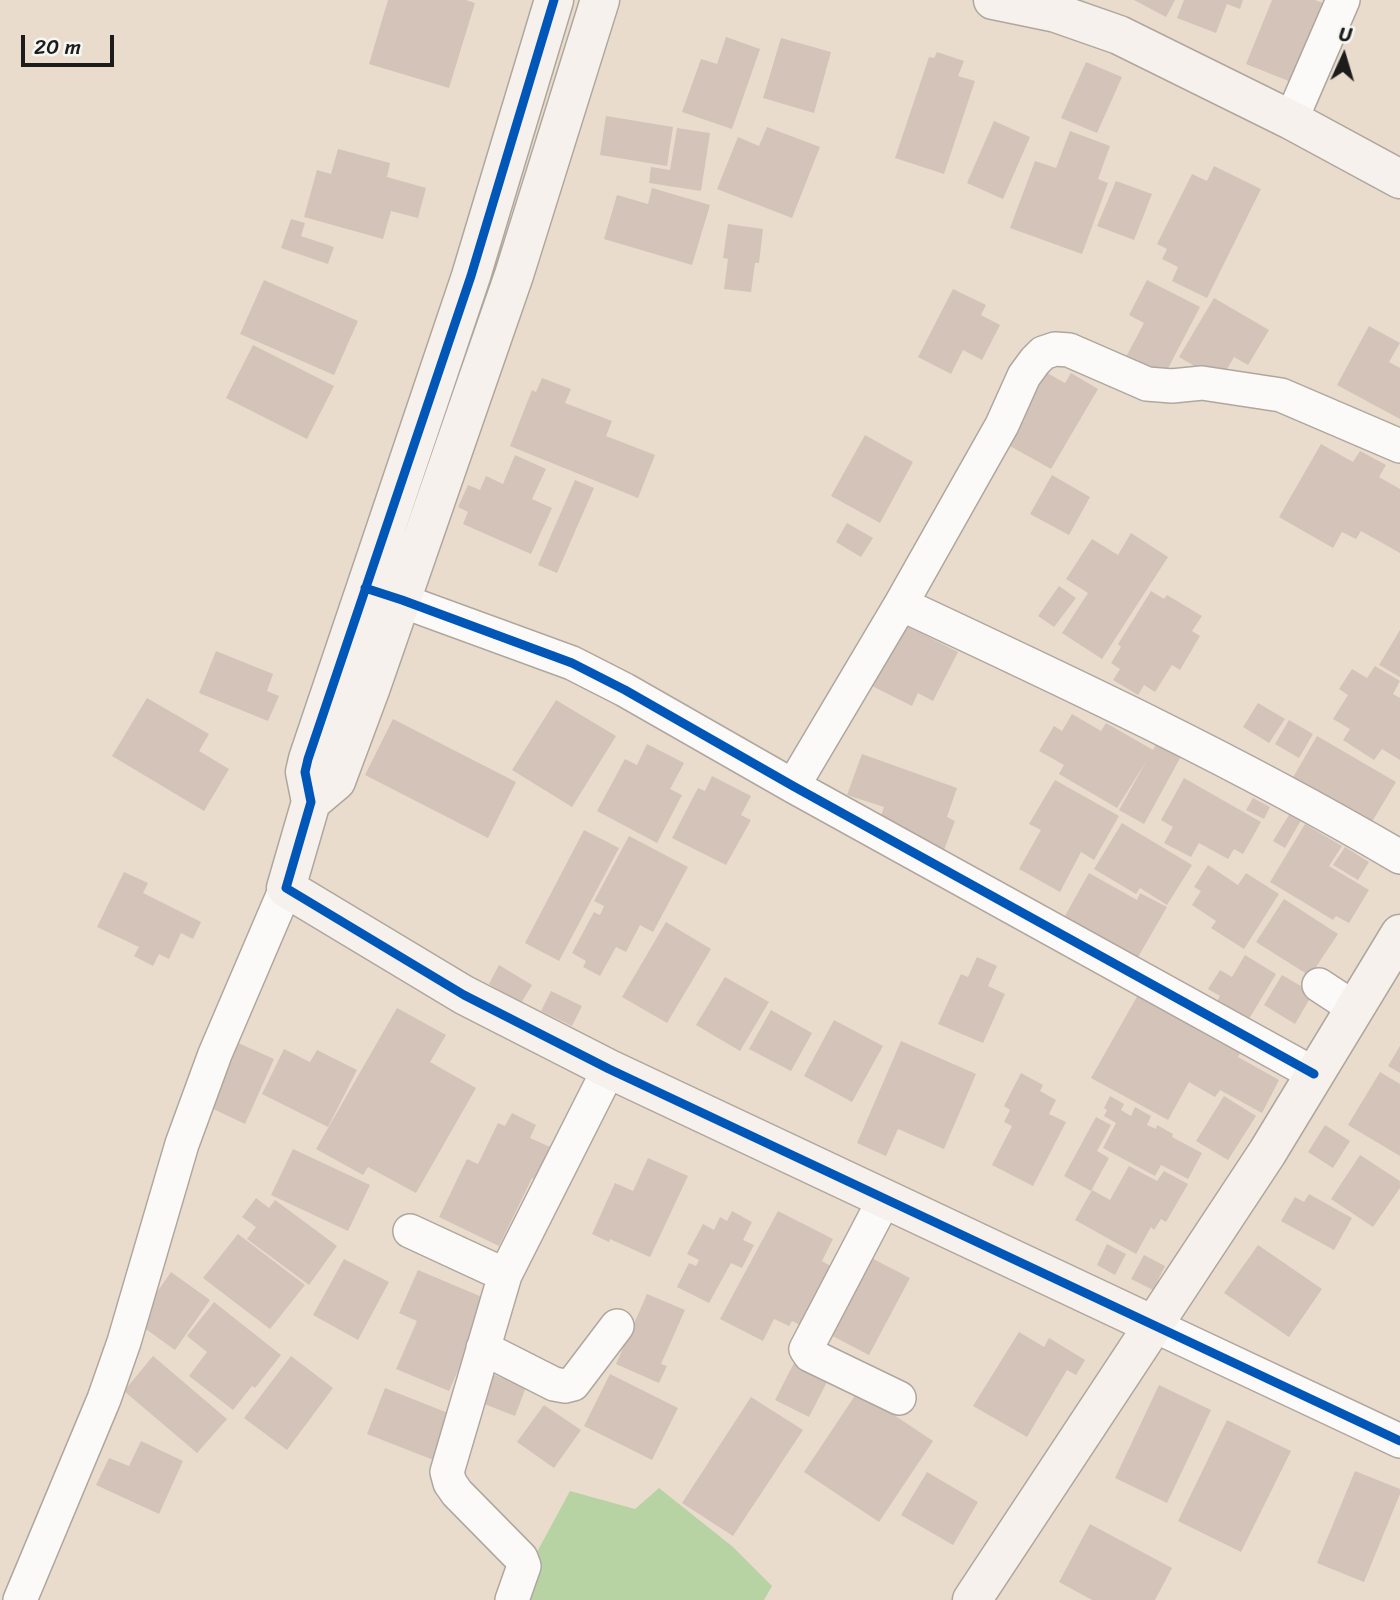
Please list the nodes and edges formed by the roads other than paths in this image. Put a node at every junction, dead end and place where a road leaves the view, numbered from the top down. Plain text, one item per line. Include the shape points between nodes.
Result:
1 (554, 0) edge
2 (600, 0) edge
3 (993, 0) edge
4 (1343, 0) edge
5 (1291, 120) junction
6 (1400, 179) edge
7 (1400, 446) edge
8 (365, 588) junction
9 (402, 600) junction
10 (901, 604) junction
11 (793, 786) junction
12 (311, 802) junction
13 (1400, 857) edge
14 (286, 888) junction
15 (1400, 933) edge
16 (1319, 985) dead end
17 (1354, 1008) junction
18 (609, 1069) junction
19 (1314, 1074) junction
20 (885, 1198) junction
21 (410, 1231) dead end
22 (505, 1275) junction
23 (1153, 1325) junction
24 (617, 1326) dead end
25 (483, 1348) junction
26 (899, 1398) dead end
27 (1400, 1441) edge
28 (20, 1600) edge
29 (512, 1600) edge
30 (972, 1600) edge

1 - 8 street via 471,276
2 - 9 street via 514,275
3 - 5 street via 1056,13 1119,35
4 - 5 street
5 - 6 street
7 - 10 street via 1281,395 1202,383 1147,384 1069,350 1055,349 1043,353 1024,376 1002,425
8 - 9 street
8 - 12 street via 308,759 305,772
9 - 11 street via 572,663
9 - 12 street via 336,781
10 - 11 street
10 - 13 street via 1148,721 1312,805
11 - 19 street
12 - 14 street
14 - 18 street via 464,995
14 - 28 street via 215,1054 104,1399
15 - 17 street
16 - 17 street
17 - 19 street
18 - 20 street
18 - 22 street
19 - 23 street
20 - 23 street
20 - 26 street via 806,1349
21 - 22 street
22 - 25 street
23 - 27 street
23 - 30 street
24 - 25 street via 573,1384 565,1386
25 - 29 street via 447,1472 457,1493 521,1558 524,1566

